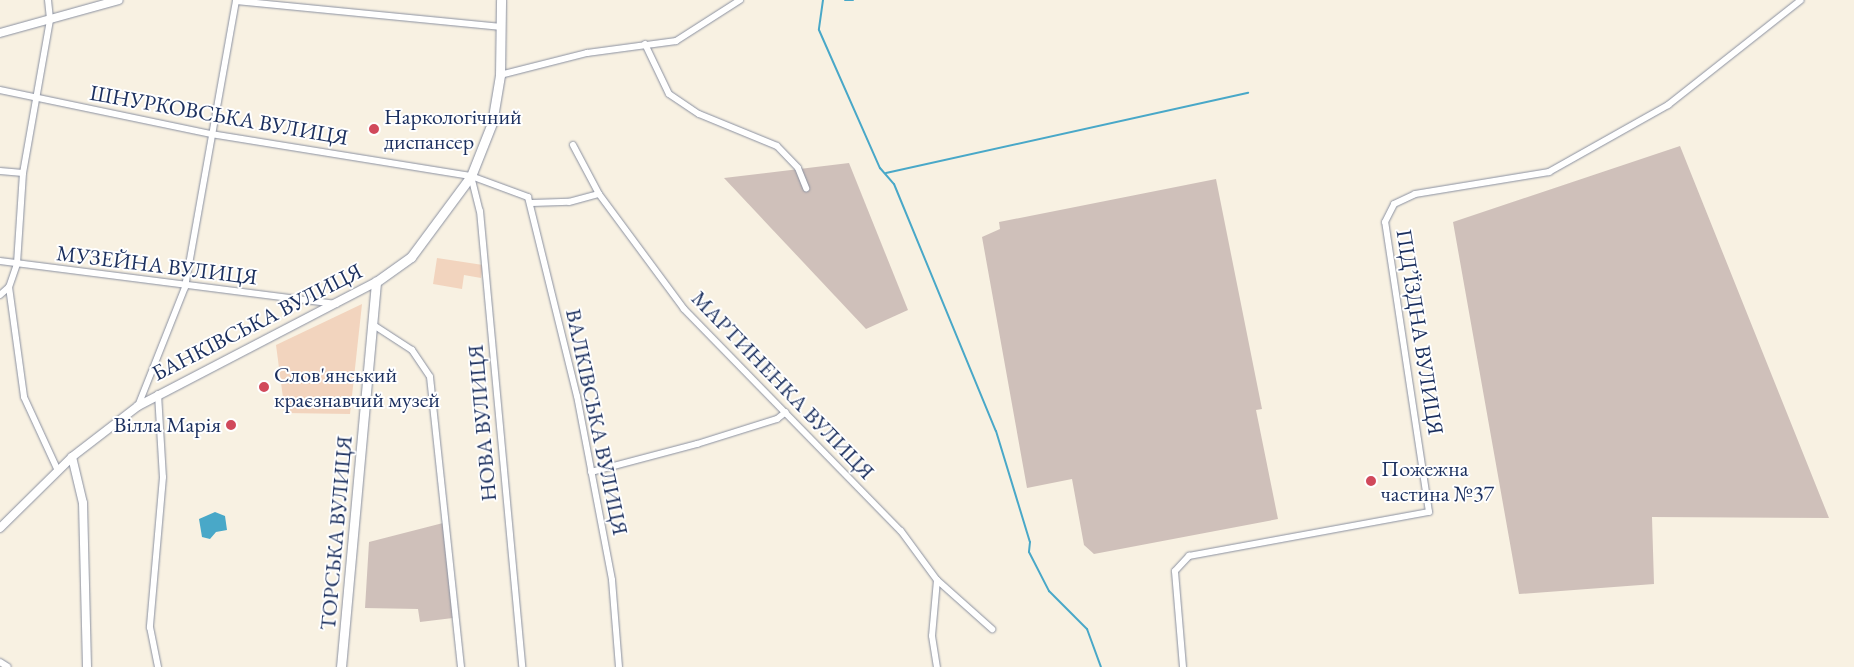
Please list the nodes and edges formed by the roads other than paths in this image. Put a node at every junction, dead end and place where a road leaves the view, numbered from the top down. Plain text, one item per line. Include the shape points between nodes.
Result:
1 (48, 0) edge
2 (119, 0) edge
3 (236, 0) edge
4 (500, 0) edge
5 (740, 0) edge
6 (1802, 0) edge
7 (50, 20) junction
8 (502, 26) junction
9 (0, 33) edge
10 (645, 44) junction
11 (500, 75) junction
12 (0, 90) edge
13 (37, 98) junction
14 (211, 134) junction
15 (572, 145) dead end
16 (0, 171) edge
17 (23, 173) junction
18 (471, 176) junction
19 (806, 188) dead end
20 (599, 194) junction
21 (532, 203) junction
22 (0, 260) edge
23 (17, 264) junction
24 (376, 282) junction
25 (9, 287) junction
26 (185, 287) junction
27 (0, 295) edge
28 (340, 304) junction
29 (375, 326) junction
30 (158, 394) junction
31 (138, 406) junction
32 (786, 412) junction
33 (72, 457) junction
34 (58, 471) junction
35 (591, 472) junction
36 (0, 528) edge
37 (937, 580) junction
38 (992, 629) dead end
39 (0, 662) edge
40 (339, 666) edge
41 (8, 667) edge
42 (87, 667) edge
43 (158, 667) edge
44 (462, 667) edge
45 (522, 667) edge
46 (619, 667) edge
47 (937, 667) edge
48 (1183, 667) edge

1 - 7 street
2 - 7 street
3 - 8 street
3 - 14 street
4 - 8 main road, БАНКІВСЬКА ВУЛИЦЯ
5 - 10 street via 676,41
6 - 48 street, ПІД’ЇЗДНА ВУЛИЦЯ via 1668,105 1549,172 1415,194 1394,204 1385,222 1430,512 1188,556 1175,571
7 - 9 street
7 - 13 street
8 - 11 main road, БАНКІВСЬКА ВУЛИЦЯ
10 - 11 street via 568,56
10 - 19 street via 669,94 699,114 777,146 798,168
11 - 18 main road, БАНКІВСЬКА ВУЛИЦЯ via 492,123
12 - 13 street, ШНУРКОВСЬКА ВУЛИЦЯ
13 - 14 street, ШНУРКОВСЬКА ВУЛИЦЯ
13 - 17 street
14 - 18 street, ШНУРКОВСЬКА ВУЛИЦЯ
14 - 26 street
15 - 20 street, МАРТИНЕНКА ВУЛИЦЯ
16 - 17 street
17 - 23 street
18 - 21 street, ШНУРКОВСЬКА ВУЛИЦЯ via 520,192
18 - 24 main road, БАНКІВСЬКА ВУЛИЦЯ via 411,257
18 - 45 street, НОВА ВУЛИЦЯ via 480,211
20 - 21 street via 569,202
20 - 32 street, МАРТИНЕНКА ВУЛИЦЯ via 684,309
21 - 35 street, ВАЛКІВСЬКА ВУЛИЦЯ
22 - 23 street, МУЗЕЙНА ВУЛИЦЯ
23 - 25 street
23 - 26 street, МУЗЕЙНА ВУЛИЦЯ
24 - 28 street, БАНКІВСЬКА ВУЛИЦЯ
24 - 29 main road, ТОРСЬКА ВУЛИЦЯ
25 - 27 street
25 - 34 street via 24,397
26 - 28 street, МУЗЕЙНА ВУЛИЦЯ
26 - 31 street
28 - 30 street, БАНКІВСЬКА ВУЛИЦЯ
29 - 40 main road, ТОРСЬКА ВУЛИЦЯ
29 - 44 street via 412,350 430,376
30 - 31 street, БАНКІВСЬКА ВУЛИЦЯ
30 - 43 street via 163,477 150,628
31 - 33 street, БАНКІВСЬКА ВУЛИЦЯ
32 - 35 street via 777,419 706,442
32 - 37 street, МАРТИНЕНКА ВУЛИЦЯ via 901,531
33 - 34 street, БАНКІВСЬКА ВУЛИЦЯ
33 - 42 street via 83,503
34 - 36 street, БАНКІВСЬКА ВУЛИЦЯ
35 - 46 street, ВАЛКІВСЬКА ВУЛИЦЯ via 612,580
37 - 38 street, МАРТИНЕНКА ВУЛИЦЯ
37 - 47 street via 932,636
39 - 41 street

